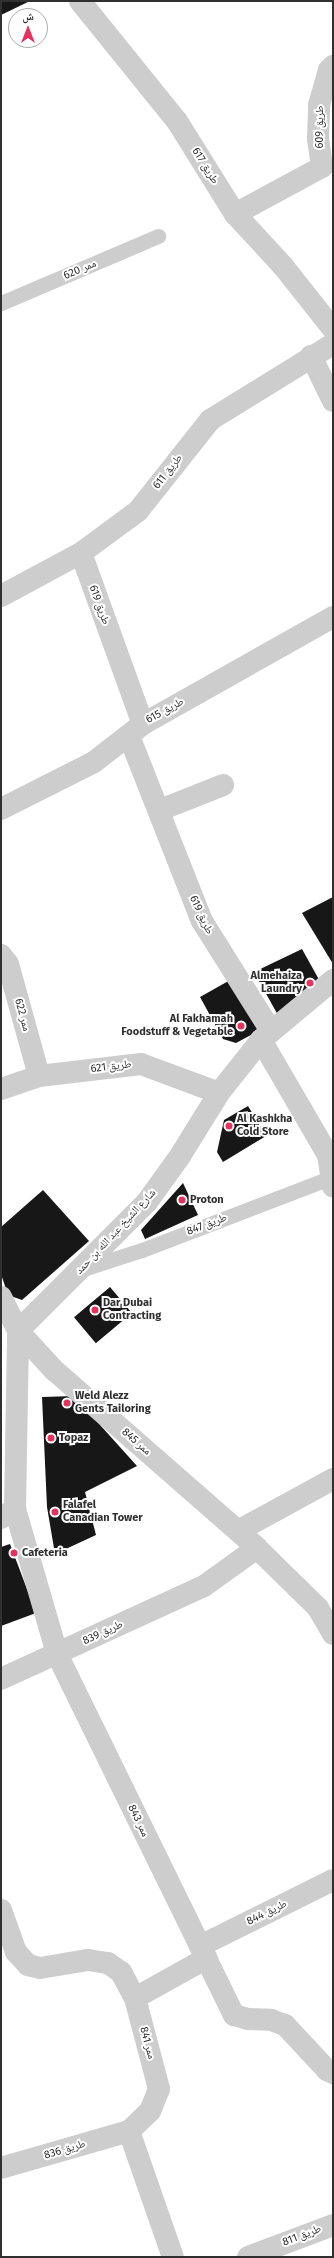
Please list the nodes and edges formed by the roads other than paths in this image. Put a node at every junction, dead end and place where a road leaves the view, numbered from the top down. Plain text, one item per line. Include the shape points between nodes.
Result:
1 (80, 1) edge
2 (333, 66) edge
3 (327, 168) edge
4 (235, 214) junction
5 (158, 236) dead end
6 (1, 303) edge
7 (333, 329) edge
8 (333, 344) edge
9 (311, 356) junction
10 (333, 401) edge
11 (81, 554) junction
12 (1, 596) edge
13 (333, 617) edge
14 (136, 730) junction
15 (222, 785) dead end
16 (1, 809) edge
17 (160, 810) junction
18 (1, 955) edge
19 (333, 980) edge
20 (266, 1036) junction
21 (39, 1076) junction
22 (1, 1089) edge
23 (219, 1093) junction
24 (332, 1183) edge
25 (82, 1269) junction
26 (2, 1304) edge
27 (18, 1331) junction
28 (333, 1479) edge
29 (8, 1513) edge
30 (238, 1531) junction
31 (257, 1548) junction
32 (333, 1634) edge
33 (57, 1654) junction
34 (1, 1679) edge
35 (333, 1880) edge
36 (1, 1910) edge
37 (204, 1952) junction
38 (134, 1998) junction
39 (333, 2073) edge
40 (129, 2131) junction
41 (1, 2168) edge
42 (333, 2225) edge
43 (173, 2257) edge
44 (248, 2257) edge

1 - 4 street, طريق 617 via 177,121
2 - 3 street, طريق 609 via 329,70 319,105 318,138
3 - 4 street, طريق 609
4 - 7 street, طريق 617 via 284,266
5 - 6 lane, ممر 620
8 - 9 street, طريق 611
9 - 10 street
9 - 11 street, طريق 611 via 210,420 138,511
11 - 12 street, طريق 611
11 - 14 street, طريق 619
13 - 14 street, طريق 615
14 - 16 street, طريق 615 via 94,762
14 - 17 street, طريق 619
15 - 17 street
17 - 20 street, طريق 619 via 202,922
18 - 21 street, ممر 622 via 8,964
19 - 20 street, شارع الشيخ عبد الله بن حمد
20 - 23 street, شارع الشيخ عبد الله بن حمد
20 - 24 street, طريق 847 via 328,1155
21 - 22 street, طريق 621
21 - 23 street, طريق 621 via 141,1064
23 - 25 street, شارع الشيخ عبد الله بن حمد via 180,1156 147,1202
24 - 25 lane, طريق 847
25 - 27 street, شارع الشيخ عبد الله بن حمد
26 - 27 street
27 - 29 street
27 - 30 street, ممر 845 via 54,1370
28 - 30 street
29 - 33 street, ممر 843
30 - 31 street, ممر 845
31 - 32 street, ممر 845 via 318,1608
31 - 33 street, طريق 839 via 204,1586
33 - 34 street, طريق 839
33 - 37 street, ممر 843
35 - 37 street, طريق 844
36 - 38 street, ممر 841 via 16,1952 28,1964 40,1968 88,1960 108,1964 121,1972
37 - 38 street, طريق 844
37 - 39 street, ممر 843 via 234,2015 248,2019 271,2020 285,2025 327,2070
38 - 40 street, ممر 841 via 159,2089 150,2111
40 - 41 street, طريق 836
40 - 43 street
42 - 44 street, طريق 811

